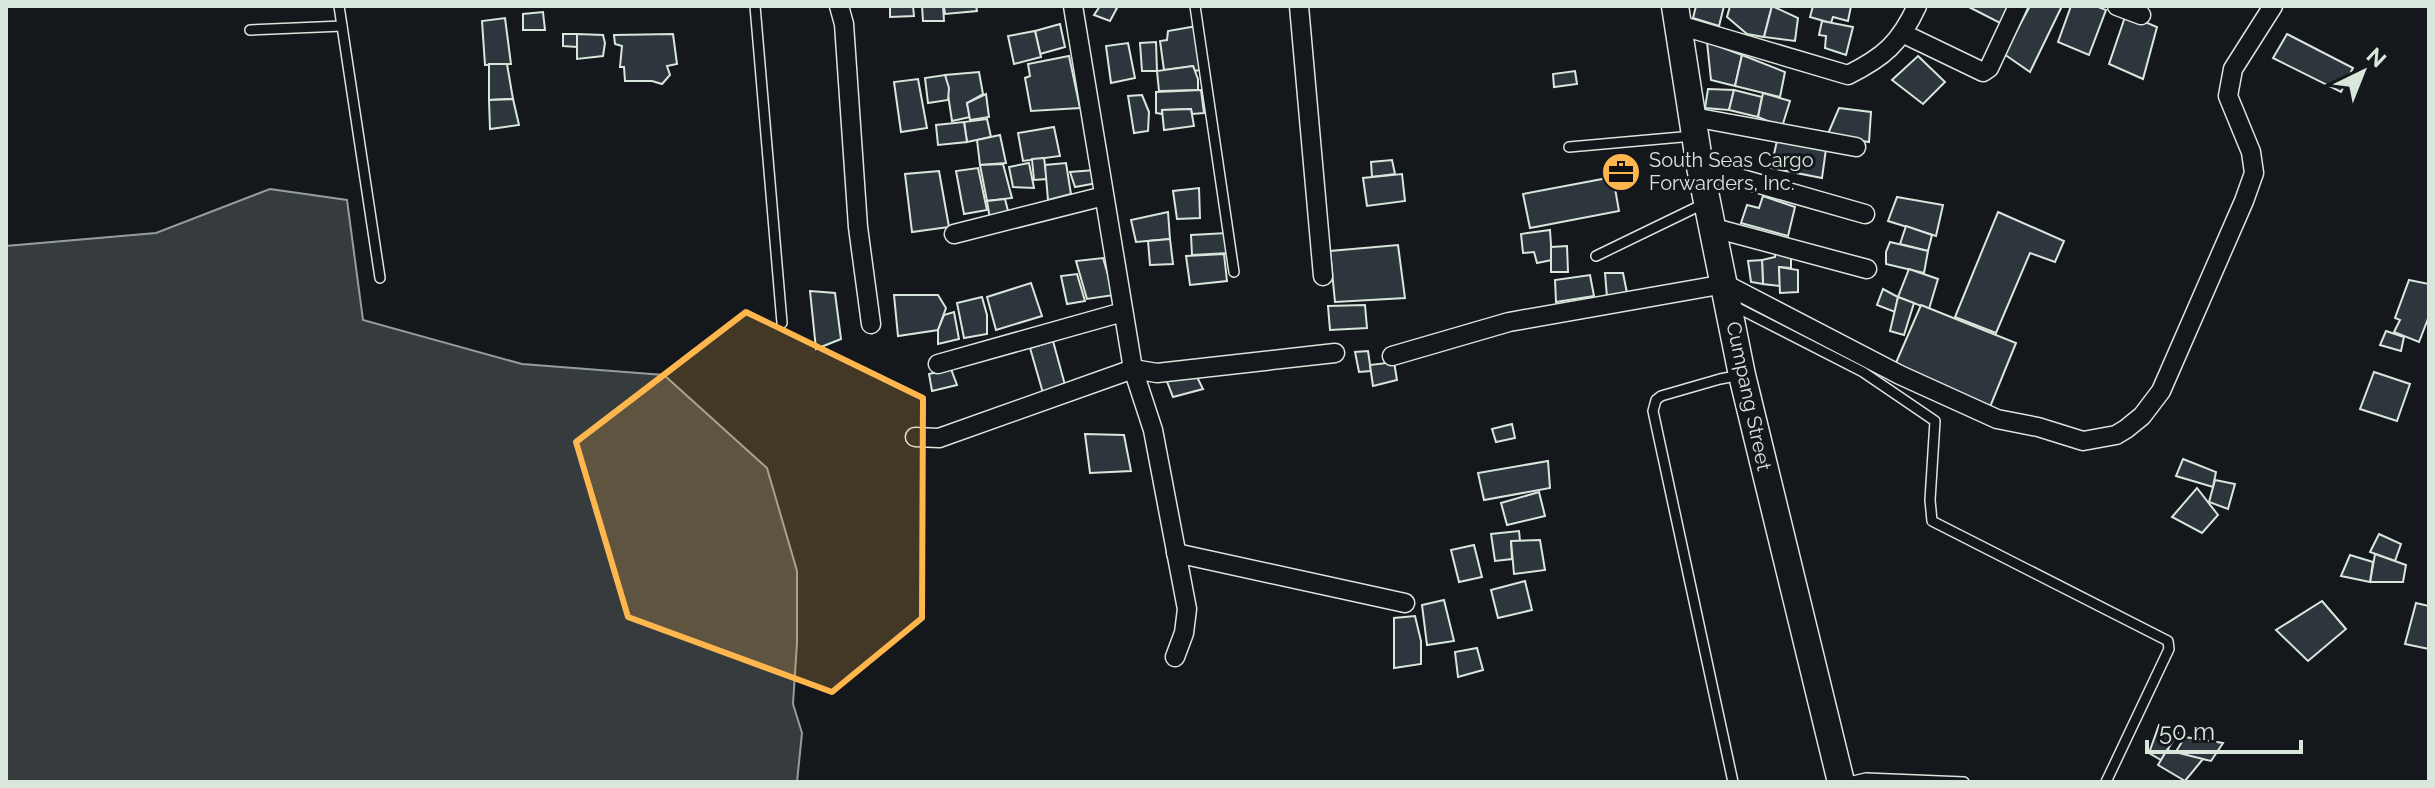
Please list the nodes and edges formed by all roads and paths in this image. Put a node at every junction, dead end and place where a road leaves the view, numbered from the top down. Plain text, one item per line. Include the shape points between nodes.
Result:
1 (339, 6) edge
2 (755, 6) edge
3 (839, 6) edge
4 (1073, 6) edge
5 (1195, 6) edge
6 (1299, 6) edge
7 (1917, 6) edge
8 (2018, 6) edge
9 (2117, 6) edge
10 (2273, 6) edge
11 (2141, 15) dead end
12 (1677, 16) edge
13 (342, 26) junction
14 (250, 30) dead end
15 (1904, 34) junction
16 (1694, 126) junction
17 (1569, 147) dead end
18 (1856, 147) dead end
19 (1700, 167) junction
20 (1104, 196) junction
21 (1865, 214) dead end
22 (1711, 216) junction
23 (954, 234) dead end
24 (1596, 256) dead end
25 (1867, 269) dead end
26 (1234, 272) dead end
27 (1323, 276) dead end
28 (380, 278) dead end
29 (1727, 294) junction
30 (1123, 312) junction
31 (782, 323) dead end
32 (871, 324) dead end
33 (1335, 353) dead end
34 (1392, 356) dead end
35 (938, 364) dead end
36 (1133, 369) junction
37 (1742, 375) junction
38 (915, 437) dead end
39 (1176, 553) junction
40 (1405, 603) dead end
41 (1175, 657) dead end
42 (1733, 782) edge
43 (1841, 782) edge
44 (1849, 782) edge
45 (1964, 782) edge
46 (2106, 782) edge

1 - 13 lane
2 - 31 lane
3 - 32 street
4 - 20 street
5 - 26 lane
6 - 27 street
7 - 15 street
8 - 15 street via 1983,72
9 - 11 street
10 - 29 street via 2233,69 2228,96 2254,173 2161,391 2142,416 2116,435 2083,441 1997,419
12 - 15 street via 1848,75 1877,61
12 - 16 street, Cumpang Street
13 - 14 lane
13 - 28 lane
16 - 17 lane
16 - 18 street
16 - 19 street, Cumpang Street
19 - 21 street
19 - 22 street, Cumpang Street
20 - 23 street
20 - 30 street
22 - 24 lane via 1695,208
22 - 25 street
22 - 29 street, Cumpang Street
29 - 34 street via 1509,322
29 - 37 street, Cumpang Street
29 - 46 lane via 1863,372 1935,421 1932,521 2168,641 2169,649
30 - 35 street
30 - 36 street
33 - 36 street via 1157,373
36 - 38 street via 939,438
36 - 39 street via 1153,430
37 - 42 lane via 1661,396 1653,411
37 - 43 street, Cumpang Street
39 - 40 street
39 - 41 street via 1187,609
44 - 45 lane

